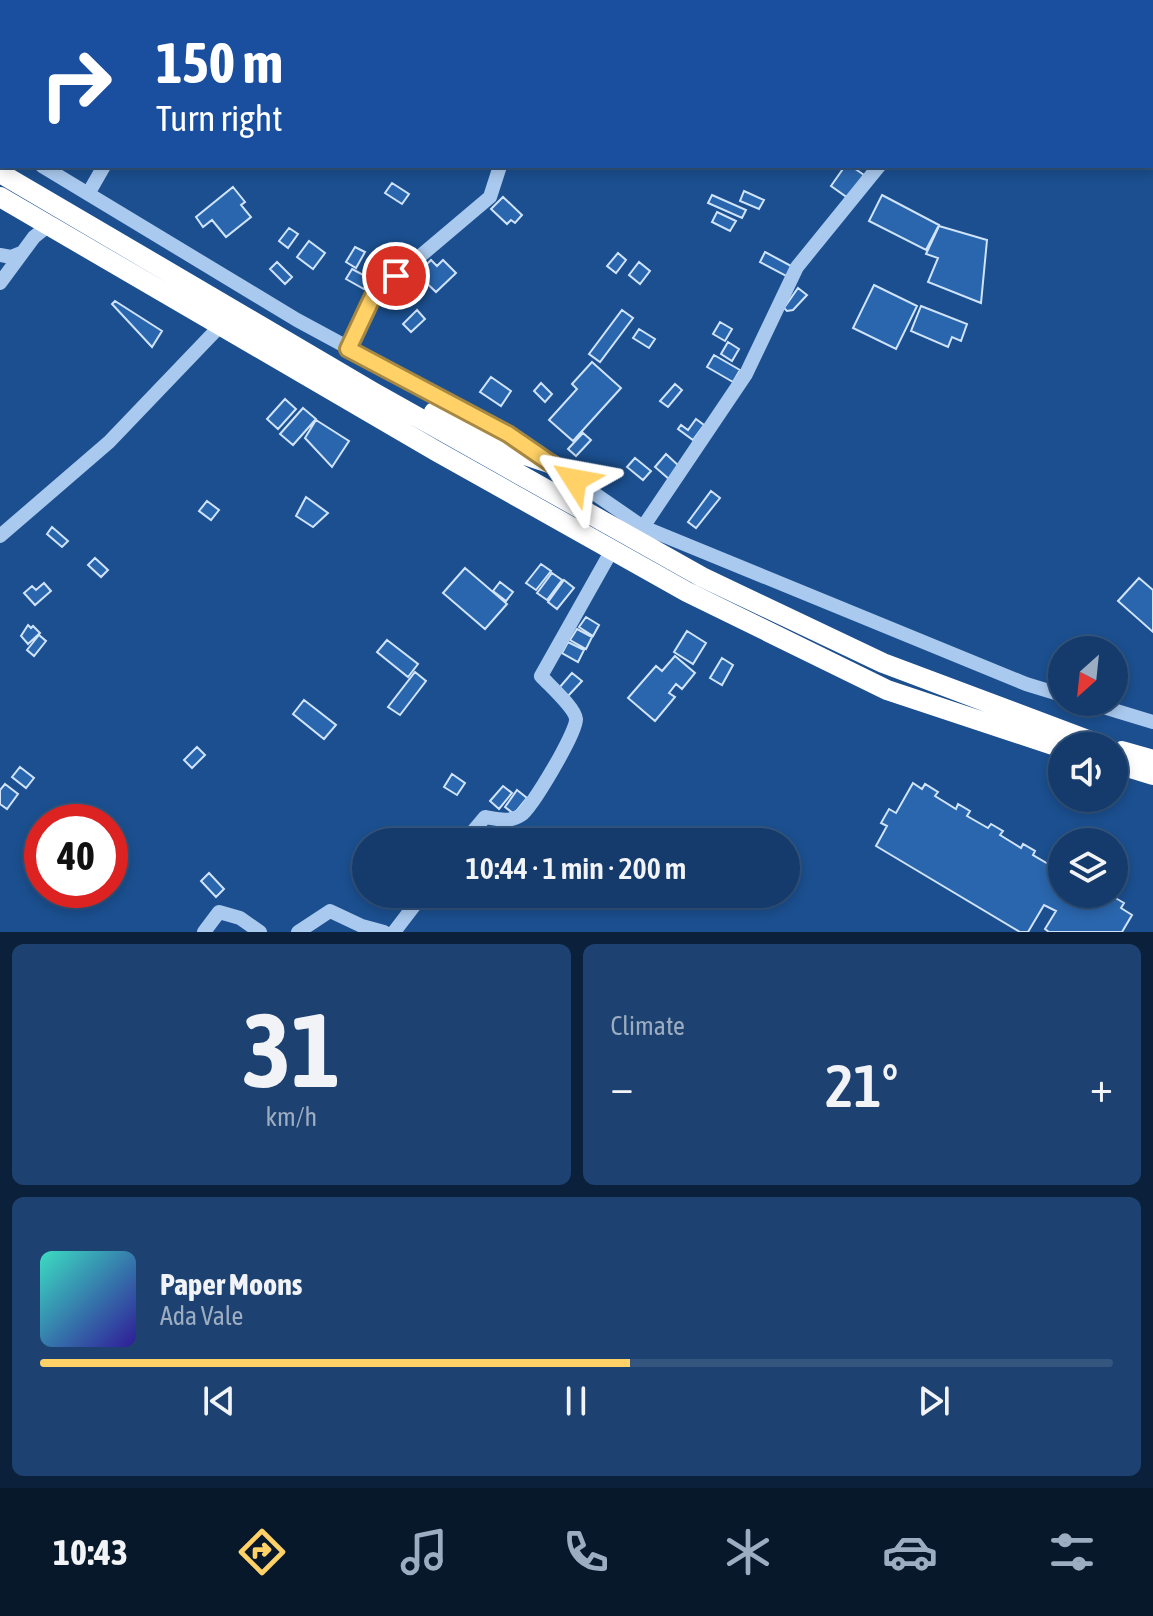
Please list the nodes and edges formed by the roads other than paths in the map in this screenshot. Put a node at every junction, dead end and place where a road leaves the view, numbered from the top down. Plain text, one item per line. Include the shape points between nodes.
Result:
1 (45, 168) edge
2 (103, 168) edge
3 (499, 168) edge
4 (877, 168) edge
5 (0, 173) edge
6 (88, 194) junction
7 (0, 199) edge
8 (49, 225) junction
9 (21, 253) junction
10 (0, 255) edge
11 (0, 283) edge
12 (222, 324) junction
13 (348, 349) junction
14 (373, 392) junction
15 (552, 464) junction
16 (643, 527) junction
17 (0, 536) edge
18 (612, 550) junction
19 (1048, 691) edge
20 (1128, 714) edge
21 (1153, 722) edge
22 (1067, 732) edge
23 (1048, 743) edge
24 (1128, 753) edge
25 (1153, 760) edge
26 (1128, 767) edge
27 (1153, 775) edge
28 (476, 828) edge
29 (412, 908) edge
30 (204, 932) edge
31 (260, 932) edge
32 (298, 932) edge
33 (384, 932) edge
34 (394, 932) edge

1 - 6 street
2 - 6 street
3 - 13 street via 490,197 373,296
4 - 16 street via 797,267 746,374
5 - 14 highway
6 - 13 street
7 - 8 highway
8 - 9 street
8 - 12 highway
9 - 10 street
9 - 11 street
12 - 17 street via 109,442
12 - 18 highway
13 - 15 street via 508,434
14 - 15 highway via 431,410 513,451
14 - 22 highway via 702,577 883,663
15 - 16 street
16 - 19 street
18 - 23 highway via 887,690
18 - 28 street via 541,676 576,719 569,743 523,815 504,821 485,817
20 - 21 street
24 - 25 highway
26 - 27 highway
29 - 34 street
30 - 31 street via 219,912
32 - 33 street via 330,911

